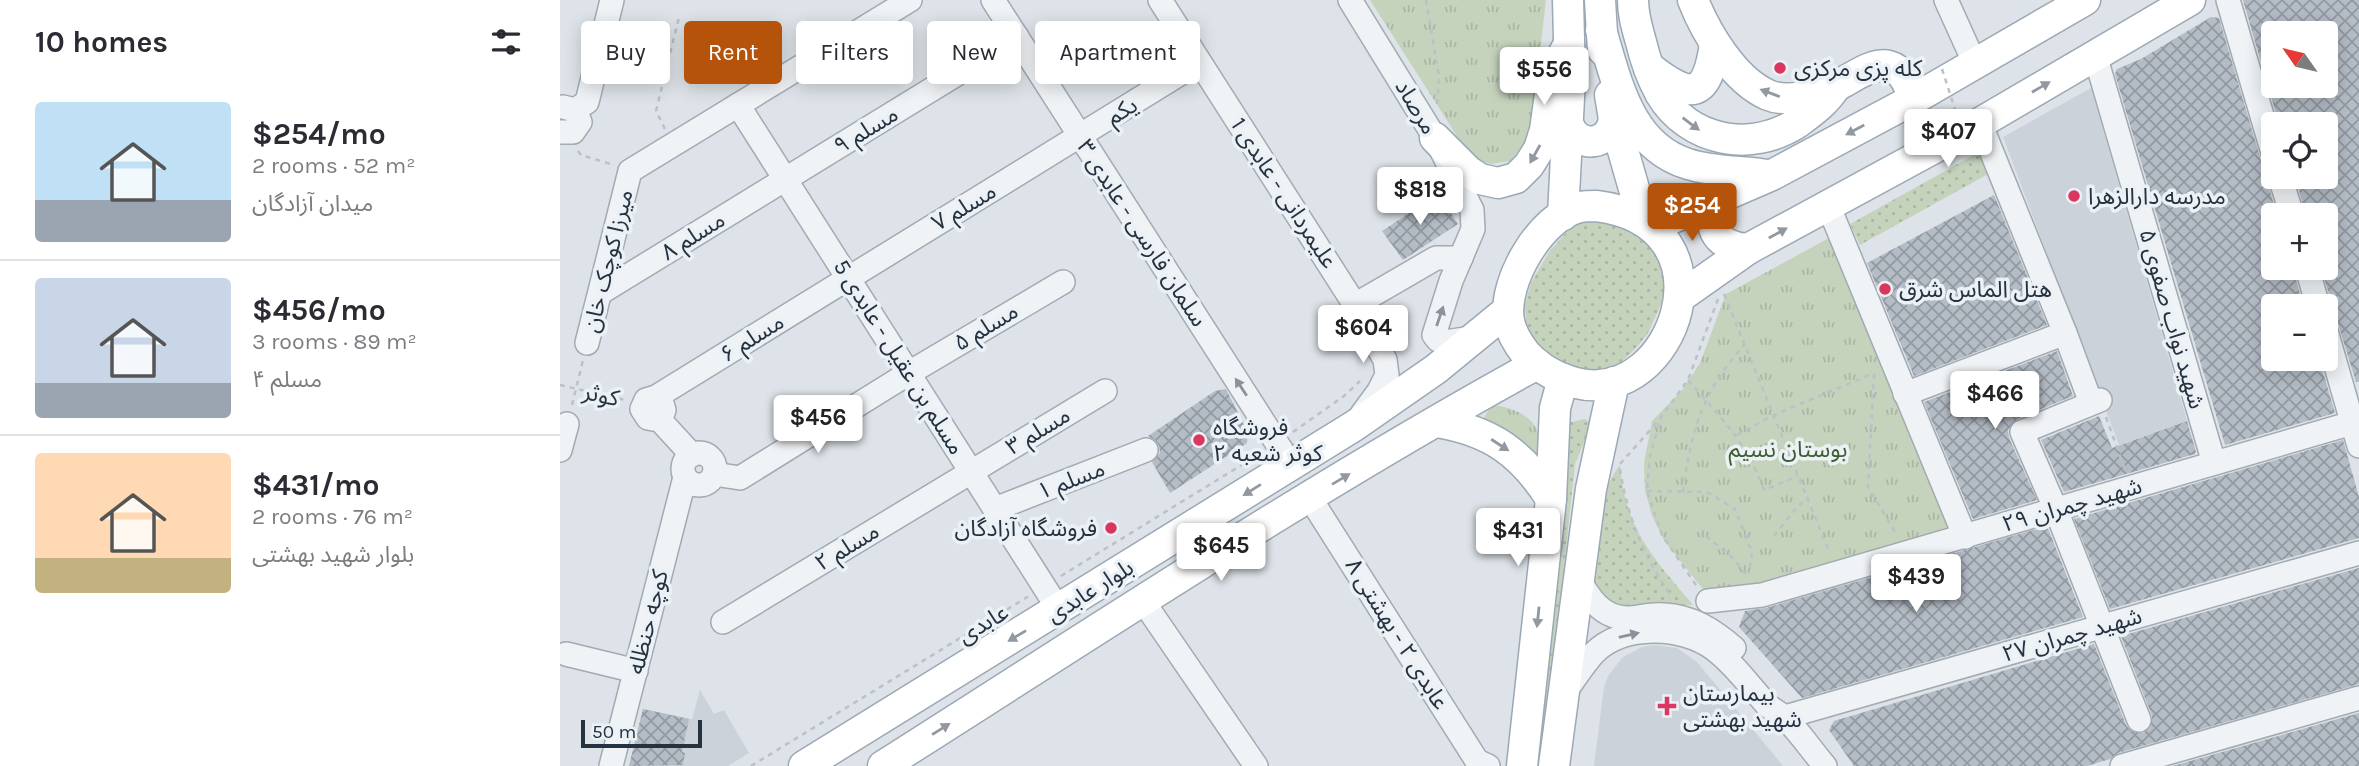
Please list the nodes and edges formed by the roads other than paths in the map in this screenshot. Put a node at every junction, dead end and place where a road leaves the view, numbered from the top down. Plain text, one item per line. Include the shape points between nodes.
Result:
1 (612, 0) edge
2 (910, 0) edge
3 (993, 0) edge
4 (1160, 0) edge
5 (1350, 0) edge
6 (1568, 0) edge
7 (1600, 0) edge
8 (1633, 0) edge
9 (1693, 0) edge
10 (1946, 0) edge
11 (2085, 0) edge
12 (2190, 0) edge
13 (2228, 0) edge
14 (1007, 21) edge
15 (1173, 21) edge
16 (1601, 30) junction
17 (1021, 43) edge
18 (1569, 44) junction
19 (1715, 44) junction
20 (2095, 55) junction
21 (1200, 64) edge
22 (1975, 64) junction
23 (1650, 68) junction
24 (941, 84) edge
25 (1164, 84) edge
26 (1836, 86) junction
27 (1914, 99) junction
28 (738, 105) junction
29 (567, 108) edge
30 (2261, 112) edge
31 (1614, 119) junction
32 (1569, 126) junction
33 (562, 133) edge
34 (1973, 134) junction
35 (1081, 137) junction
36 (1435, 138) junction
37 (1772, 175) junction
38 (786, 179) junction
39 (1722, 196) junction
40 (1828, 205) junction
41 (1563, 215) junction
42 (1647, 223) junction
43 (1748, 249) junction
44 (1461, 258) junction
45 (848, 278) junction
46 (1063, 282) dead end
47 (600, 293) junction
48 (1679, 297) junction
49 (1355, 305) junction
50 (1508, 310) junction
51 (2065, 333) junction
52 (1472, 338) junction
53 (587, 344) road end
54 (1537, 364) junction
55 (2338, 367) edge
56 (909, 373) junction
57 (1563, 379) junction
58 (1614, 382) junction
59 (1105, 391) dead end
60 (1905, 394) junction
61 (1437, 422) junction
62 (2356, 422) edge
63 (566, 424) road end
64 (1354, 426) junction
65 (2359, 446) edge
66 (560, 450) edge
67 (1146, 450) dead end
68 (1553, 450) junction
69 (1284, 454) junction
70 (692, 455) junction
71 (1597, 455) junction
72 (2214, 463) junction
73 (971, 471) junction
74 (715, 474) junction
75 (685, 477) junction
76 (1310, 498) junction
77 (1551, 499) junction
78 (995, 509) junction
79 (2056, 510) junction
80 (1965, 537) junction
81 (2359, 553) edge
82 (1578, 577) junction
83 (1051, 598) junction
84 (1143, 601) junction
85 (1708, 601) road end
86 (723, 622) dead end
87 (2102, 626) junction
88 (562, 656) edge
89 (636, 671) junction
90 (1563, 695) junction
91 (2359, 698) edge
92 (1785, 717) junction
93 (2139, 720) dead end
94 (2155, 762) edge
95 (611, 766) edge
96 (804, 766) edge
97 (883, 766) edge
98 (1256, 766) edge
99 (1488, 766) edge
100 (1522, 766) edge
101 (1554, 766) edge
102 (1825, 766) edge
103 (2122, 766) edge

1 - 29 street via 587,102
2 - 28 street, میرزا کوچک خان
3 - 14 street, سلمان فارسی - عابدی ۳
4 - 15 street, علیمردانی - عابدی 1
5 - 36 street, مرصاد
6 - 18 main road
7 - 16 main road
8 - 23 main road
9 - 19 main road
10 - 22 street
11 - 22 main road
12 - 20 main road
13 - 30 street
16 - 31 main road
16 - 37 main road via 1626,108 1643,135 1664,154 1688,164
17 - 35 street, سلمان فارسی - عابدی ۳
18 - 32 main road
18 -> 36 main road via 1553,72 1539,149 1516,178 1498,183 1480,179
19 - 23 main road via 1711,70 1698,88 1674,86
26 -> 19 main road via 1790,99 1768,95 1743,77
34 -> 20 main road
20 - 72 street, شهید نواب صفوی ۵
21 - 49 street, علیمردانی - عابدی 1
22 - 27 main road
23 -> 26 main road via 1673,110 1696,130 1726,139 1752,140 1783,132 1813,111
24 - 38 street, مسلم ۹
25 - 35 street, یکم
26 - 27 main road via 1872,68 1891,66 1900,72
27 -> 37 main road
28 - 38 street, مسلم بن عقیل - عابدی 5
28 - 47 street, میرزا کوچک خان via 630,171
29 - 33 street via 579,117 579,126
31 - 32 main road via 1610,133 1598,142 1583,142
31 - 42 main road
32 - 41 main road
34 - 40 main road
34 - 51 street
35 - 45 street, مسلم ۷
69 -> 35 street, سلمان فارسی - عابدی ۳
36 - 44 street, مرصاد via 1472,210 1473,229
37 - 39 main road
38 - 45 street, مسلم بن عقیل - عابدی 5
38 - 47 street, مسلم ۸
39 - 42 main road
39 - 43 main road via 1714,206 1715,232 1723,242
43 -> 40 main road
40 - 60 street via 1884,370
41 - 42 main road via 1579,207 1596,206 1620,210
41 - 50 main road via 1543,232 1516,273
42 - 48 main road via 1663,238 1678,265
43 - 48 main road
44 - 49 street via 1436,258
52 -> 44 street, مرصاد via 1445,342 1434,335
45 - 56 street, مسلم بن عقیل - عابدی 5
45 - 70 street, مسلم ۶ via 653,406
46 - 56 street, مسلم ۵
47 - 53 street, میرزا کوچک خان
48 - 58 main road via 1675,318 1656,353 1636,372
49 - 64 street, علیمردانی - عابدی 1 via 1385,359 1387,375
50 - 52 main road, بلوار عابدی
50 - 54 main road via 1516,338
51 - 60 street
51 - 79 street via 2095,401 2022,432
52 - 64 main road, بلوار عابدی
54 - 57 main road
54 - 61 main road, بلوار عابدی
55 - 62 street
56 - 73 street, مسلم بن عقیل - عابدی 5
56 - 74 street, مسلم ۵ via 740,478
57 - 58 main road via 1581,384
57 - 68 main road via 1555,408
58 - 71 main road
59 - 73 street, مسلم ۳
60 - 80 street
76 -> 61 main road, بلوار عابدی
61 -> 77 main road via 1471,430 1503,446 1522,461
62 - 65 street
62 - 72 street, شهید چمران ۲۹
63 - 66 street
64 - 69 main road, بلوار عابدی
67 - 78 street, مسلم ۱
68 - 71 main road via 1570,441 1581,442
68 - 77 main road
69 -> 83 main road, بلوار عابدی
70 - 74 street via 707,455
70 - 75 street via 683,468
71 - 82 main road
72 - 79 street, شهید چمران ۲۹
73 - 78 street, مسلم بن عقیل - عابدی 5
73 - 86 street, مسلم ۲
74 - 75 street via 711,481 697,485
75 - 89 street, کوچه حنظله
76 - 84 main road, بلوار عابدی
76 - 99 street, عابدی ۲ - بهشتی ۸ via 1477,761
77 -> 100 main road
78 - 83 street, مسلم بن عقیل - عابدی 5
79 - 80 street, شهید چمران ۲۹
79 - 87 street
80 - 85 street, شهید چمران ۲۹ via 1762,595
81 - 87 street, شهید چمران ۲۷
82 - 90 main road
82 - 92 street via 1594,603 1614,615 1664,614 1703,625 1736,650 1779,702
83 -> 96 main road, بلوار عابدی
97 -> 84 main road, بلوار عابدی
84 - 98 street
87 - 92 street, شهید چمران ۲۷
87 - 93 street
88 - 89 street
89 - 95 street, کوچه حنظله
90 -> 92 street via 1607,643 1621,636 1670,632 1712,647 1769,707
90 - 101 main road
91 - 94 street
92 - 102 street
94 - 103 street

